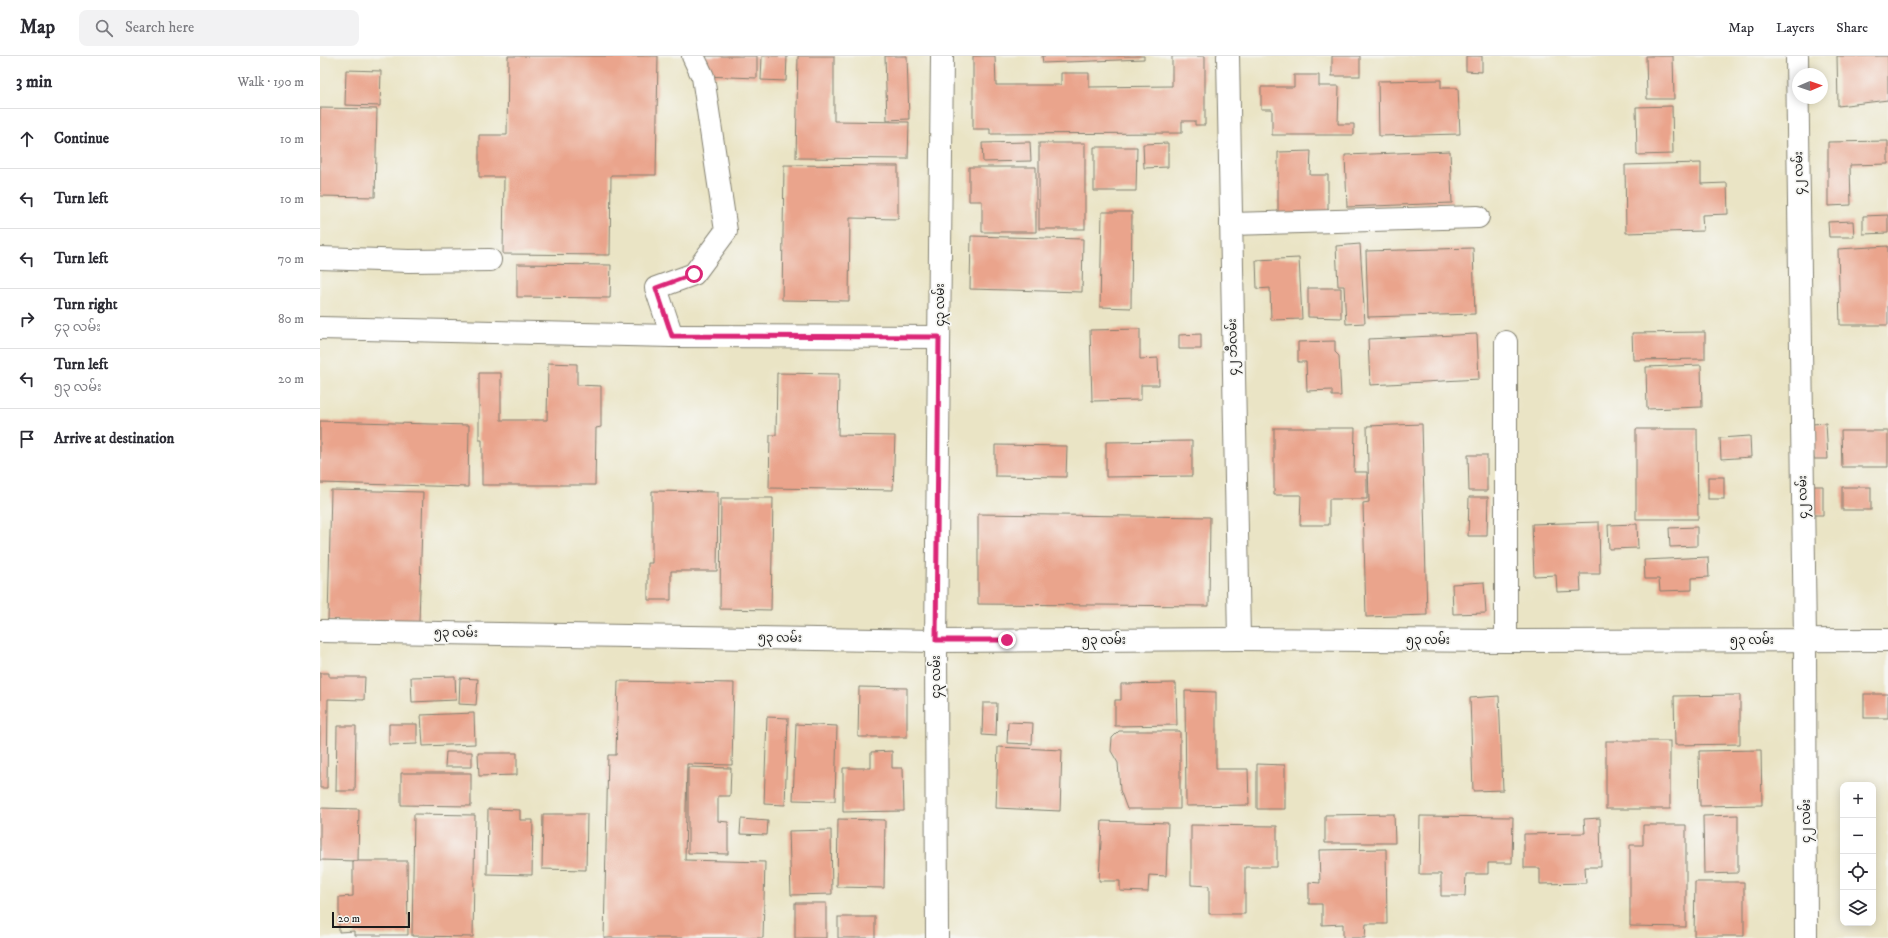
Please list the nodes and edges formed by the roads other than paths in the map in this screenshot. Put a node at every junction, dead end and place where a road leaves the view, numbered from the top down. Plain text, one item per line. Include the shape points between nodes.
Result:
1 (693, 56) edge
2 (942, 56) edge
3 (1228, 56) edge
4 (1797, 56) edge
5 (1478, 218) dead end
6 (1231, 224) junction
7 (320, 258) edge
8 (490, 260) dead end
9 (320, 328) edge
10 (672, 336) junction
11 (939, 337) junction
12 (1506, 342) dead end
13 (320, 631) edge
14 (1239, 639) junction
15 (936, 640) junction
16 (1805, 640) junction
17 (1888, 640) edge
18 (1506, 641) junction
19 (938, 938) edge
20 (1806, 938) edge

1 - 10 street via 703,77 726,231 694,274 656,288
2 - 11 street, ၄၃ လမ်း
3 - 6 street, ၄၂ ဘီလမ်း
4 - 16 street, ၄၂ လမ်း
5 - 6 street
6 - 14 street, ၄၂ ဘီလမ်း
7 - 8 street
9 - 10 street
10 - 11 street
11 - 15 street, ၄၃ လမ်း
12 - 18 street
13 - 15 street, ၅၃ လမ်း
14 - 15 street, ၅၃ လမ်း
14 - 18 street, ၅၃ လမ်း
15 - 19 street, ၄၃ လမ်း
16 - 17 street, ၅၃ လမ်း
16 - 18 street, ၅၃ လမ်း
16 - 20 street, ၄၂ လမ်း

